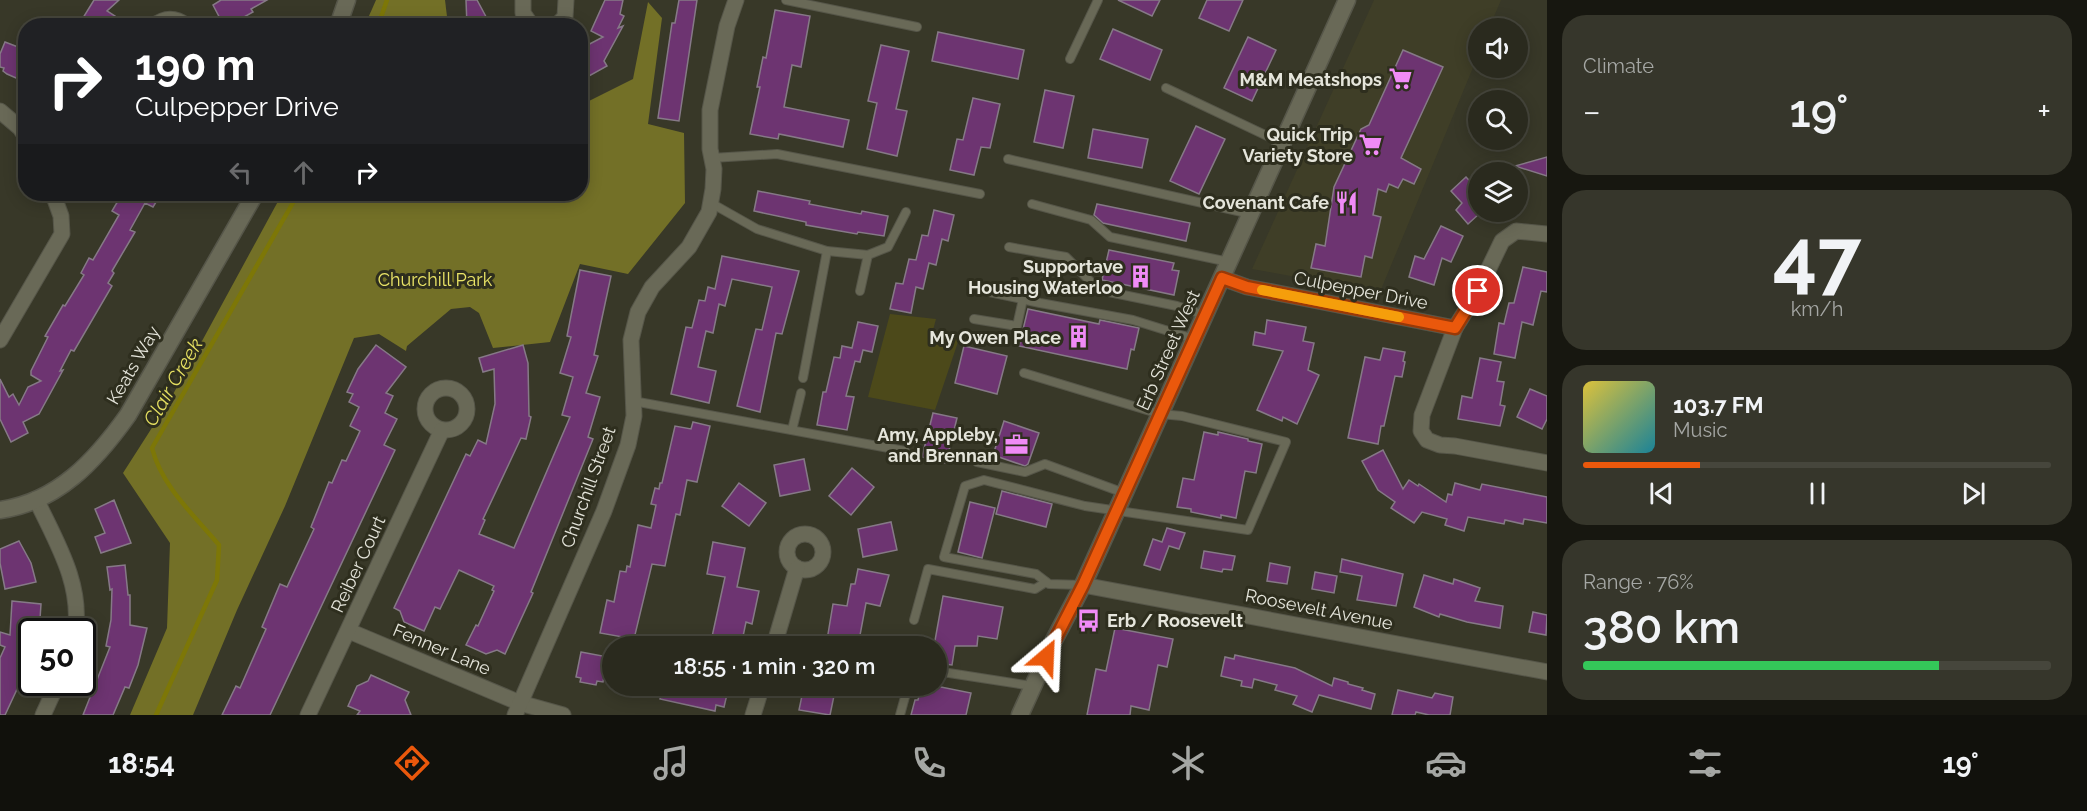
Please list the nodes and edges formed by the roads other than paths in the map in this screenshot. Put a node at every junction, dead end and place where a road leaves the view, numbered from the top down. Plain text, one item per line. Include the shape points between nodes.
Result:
1 (347, 0) edge
2 (523, 0) edge
3 (566, 0) edge
4 (736, 0) edge
5 (786, 0) edge
6 (1098, 0) edge
7 (1347, 0) edge
8 (341, 18) edge
9 (526, 18) edge
10 (563, 18) edge
11 (917, 27) dead end
12 (1070, 58) dead end
13 (1166, 88) dead end
14 (0, 111) edge
15 (18, 126) edge
16 (1282, 143) junction
17 (712, 158) junction
18 (1008, 159) dead end
19 (980, 194) dead end
20 (56, 201) edge
21 (251, 201) edge
22 (711, 203) junction
23 (1032, 204) dead end
24 (906, 212) dead end
25 (1251, 214) junction
26 (1547, 234) edge
27 (1009, 248) dead end
28 (827, 251) junction
29 (868, 255) junction
30 (1229, 262) junction
31 (1222, 278) junction
32 (980, 290) dead end
33 (860, 291) dead end
34 (1023, 299) junction
35 (1205, 315) junction
36 (974, 319) dead end
37 (1455, 328) junction
38 (1194, 339) junction
39 (0, 340) edge
40 (1024, 373) dead end
41 (803, 378) dead end
42 (801, 393) dead end
43 (633, 401) junction
44 (1160, 414) junction
45 (442, 430) dead end
46 (792, 430) junction
47 (905, 451) dead end
48 (977, 462) dead end
49 (1547, 463) edge
50 (1124, 493) junction
51 (36, 499) junction
52 (0, 510) edge
53 (1117, 510) junction
54 (797, 568) dead end
55 (1046, 582) junction
56 (1083, 585) junction
57 (75, 618) edge
58 (914, 620) dead end
59 (349, 631) junction
60 (777, 636) edge
61 (1547, 672) edge
62 (947, 673) edge
63 (1033, 686) junction
64 (52, 696) edge
65 (759, 696) edge
66 (905, 696) edge
67 (517, 709) edge
68 (43, 715) edge
69 (308, 715) edge
70 (563, 715) edge
71 (753, 715) edge
72 (900, 715) edge
73 (1020, 715) edge

1 - 8 main road
2 - 9 street
3 - 10 street
4 - 17 street, Churchill Street via 710,110
5 - 11 lane
6 - 12 lane
7 - 16 main road, Erb Street West
13 - 16 lane
14 - 15 street
16 - 25 main road, Erb Street West
17 - 19 lane via 777,154
17 - 22 street, Churchill Street
18 - 25 lane
20 - 39 street via 62,234
21 - 51 main road, Keats Way via 122,424 86,467 61,487
22 - 28 lane via 757,229
22 - 43 street, Churchill Street via 689,247 652,287 638,312 631,340
23 - 30 lane via 1091,220 1110,237
24 - 29 lane via 888,247
25 - 30 main road, Erb Street West
26 - 37 street via 1516,231 1502,241
27 - 35 lane via 1065,257 1099,290
28 - 29 lane
28 - 41 lane
29 - 33 lane
30 - 31 main road, Erb Street West
31 - 35 main road, Erb Street West
31 - 37 street, Culpepper Drive via 1247,287
32 - 34 lane
34 - 36 lane via 1017,326
34 - 38 lane via 1133,320
35 - 38 main road, Erb Street West
37 - 49 street via 1422,415 1421,431 1427,440
38 - 44 main road, Erb Street West
40 - 44 lane
42 - 46 lane
43 - 46 lane
43 - 67 street, Churchill Street via 634,417 624,456 604,510
44 - 50 main road, Erb Street West
44 - 53 lane via 1286,442 1248,530
45 - 59 street, Reiber Court
46 - 47 lane
48 - 50 lane via 1025,472 1045,464
50 - 53 main road, Erb Street West
51 - 52 main road, Keats Way
51 - 57 street via 67,565 75,597
53 - 55 lane via 1085,506 984,480 965,486 944,557 1036,574
53 - 56 main road, Erb Street West
54 - 60 street
55 - 56 lane
55 - 58 lane via 1035,589 928,569
56 - 61 street, Roosevelt Avenue
56 - 63 main road, Erb Street West
59 - 67 street, Fenner Lane
59 - 69 street, Reiber Court
62 - 63 lane
63 - 73 main road, Erb Street West
64 - 68 street
65 - 71 street
66 - 72 lane
67 - 70 street, Fenner Lane

